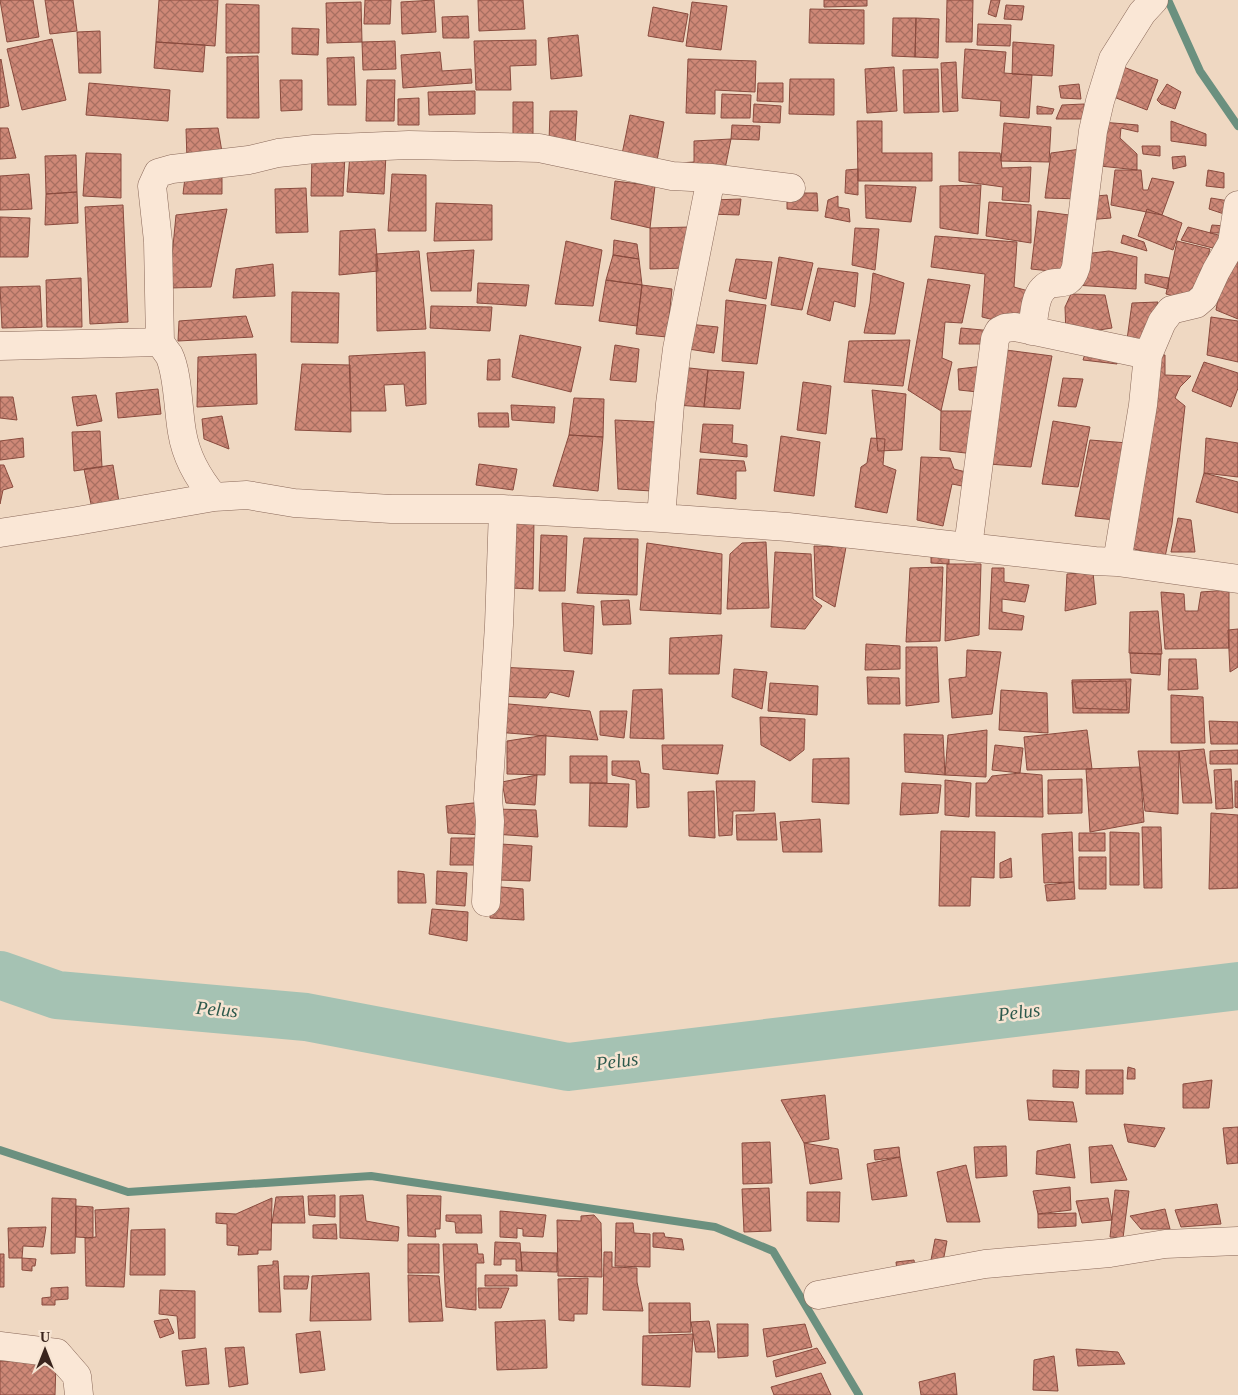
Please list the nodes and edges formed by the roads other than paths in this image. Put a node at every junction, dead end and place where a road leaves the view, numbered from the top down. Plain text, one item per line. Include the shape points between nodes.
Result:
1 (1148, 7) edge
2 (711, 178) junction
3 (791, 188) dead end
4 (1238, 205) edge
5 (1032, 331) junction
6 (160, 342) junction
7 (0, 346) edge
8 (1148, 355) junction
9 (214, 497) junction
10 (503, 509) junction
11 (661, 518) junction
12 (0, 533) edge
13 (968, 547) junction
14 (1117, 562) junction
15 (1238, 579) edge
16 (486, 902) dead end
17 (1238, 1241) edge
18 (818, 1295) dead end
19 (0, 1346) edge
20 (79, 1395) edge

1 - 5 street via 1113,58 1100,100 1073,277 1041,289
2 - 3 street
2 - 6 street via 672,176 539,148 409,145 278,153 158,173 152,186 158,241
2 - 11 street via 676,349
4 - 8 street via 1232,243 1204,297 1196,304 1171,310 1162,322
5 - 8 street
5 - 13 street via 1005,328 995,339
6 - 7 street
6 - 9 street via 174,372 182,434 189,456 199,478
8 - 14 street
9 - 10 street via 247,495 294,503 391,509
9 - 12 street
10 - 11 street
10 - 16 street
11 - 13 street via 788,527
13 - 14 street
14 - 15 street
17 - 18 street via 1165,1244 1110,1253 985,1264
19 - 20 street via 57,1353 77,1376

